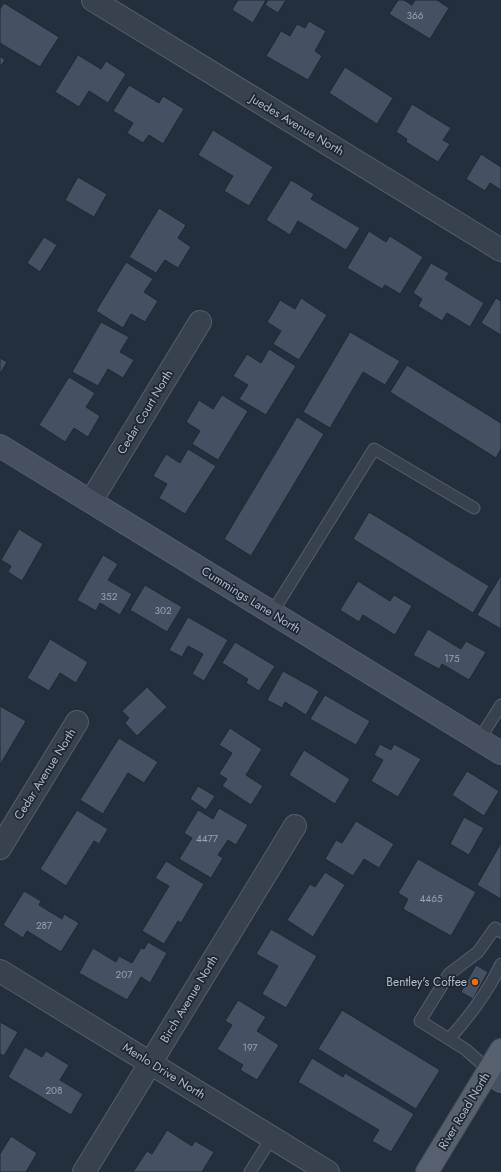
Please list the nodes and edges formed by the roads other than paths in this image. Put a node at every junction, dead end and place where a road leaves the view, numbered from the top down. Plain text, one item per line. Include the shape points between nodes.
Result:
1 (93, 0) edge
2 (501, 250) edge
3 (200, 322) dead end
4 (0, 446) edge
5 (91, 501) junction
6 (474, 508) dead end
7 (272, 613) junction
8 (501, 705) edge
9 (77, 722) dead end
10 (479, 740) junction
11 (501, 754) edge
12 (6, 825) edge
13 (295, 826) dead end
14 (0, 848) edge
15 (501, 932) edge
16 (501, 964) edge
17 (0, 971) edge
18 (449, 1039) junction
19 (501, 1050) edge
20 (150, 1062) junction
21 (495, 1076) edge
22 (272, 1137) junction
23 (84, 1172) edge
24 (250, 1172) edge
25 (328, 1172) edge
26 (427, 1172) edge

1 - 2 street, Juedes Avenue North
3 - 5 street, Cedar Court North
4 - 5 street, Cummings Lane North
5 - 7 street, Cummings Lane North
6 - 7 lane via 374,449
7 - 10 street, Cummings Lane North
8 - 10 lane
9 - 12 street, Cedar Avenue North
10 - 11 street, Cummings Lane North
12 - 14 street, Cedar Avenue North
13 - 20 street, Birch Avenue North
15 - 18 lane via 495,928 478,952 449,974 420,1022
16 - 18 lane via 471,1015
17 - 20 street, Menlo Drive North
18 - 21 lane via 465,1049
19 - 21 main road, River Road North
20 - 22 street, Menlo Drive North
20 - 23 street, Birch Avenue North
21 - 26 main road, River Road North
22 - 24 lane
22 - 25 street, Menlo Drive North

